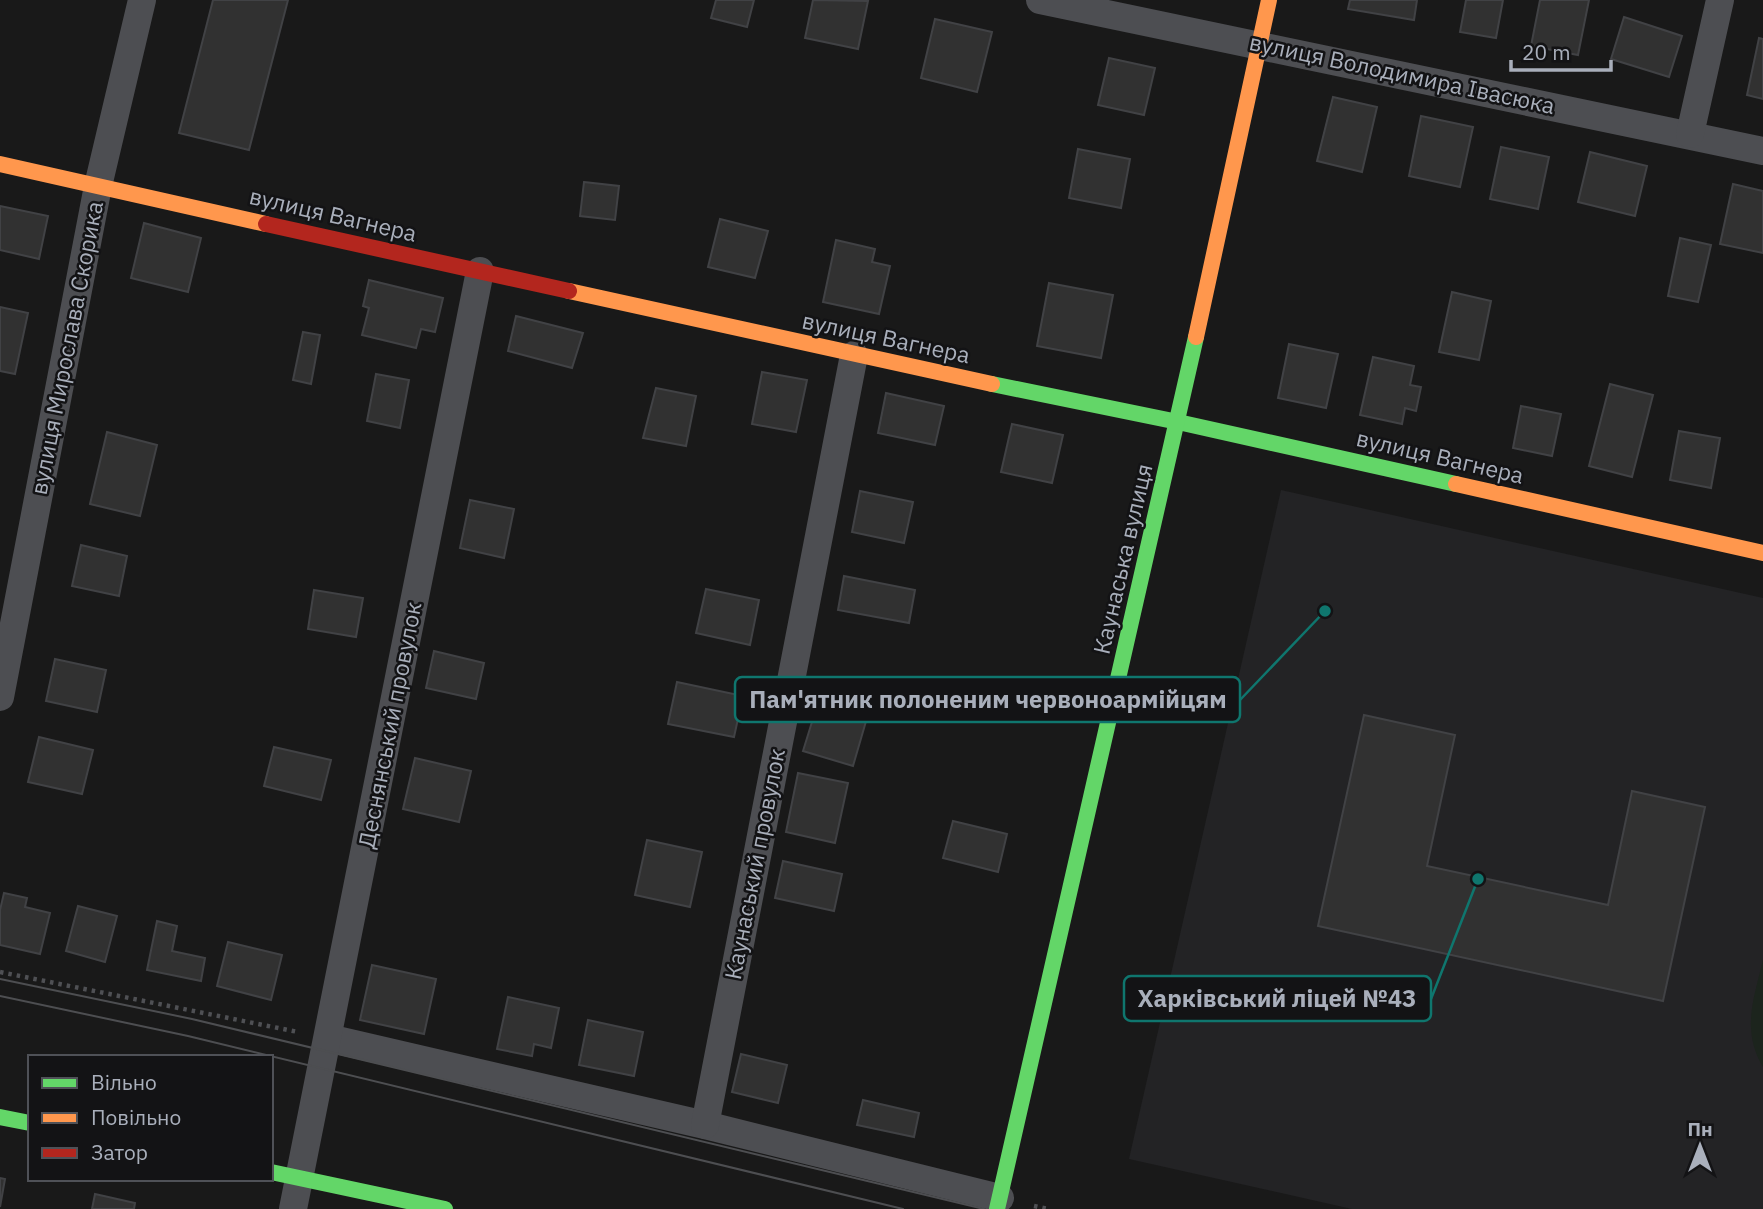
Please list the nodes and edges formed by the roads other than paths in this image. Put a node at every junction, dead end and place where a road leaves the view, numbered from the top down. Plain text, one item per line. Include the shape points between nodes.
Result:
1 (142, 0) edge
2 (1040, 0) edge
3 (1269, 0) edge
4 (1720, 0) edge
5 (1260, 44) junction
6 (1690, 134) junction
7 (1763, 151) edge
8 (0, 163) edge
9 (98, 186) junction
10 (481, 271) junction
11 (854, 355) junction
12 (1178, 422) junction
13 (1763, 553) edge
14 (0, 697) edge
15 (328, 1038) junction
16 (0, 1117) edge
17 (28, 1123) edge
18 (705, 1125) junction
19 (273, 1172) edge
20 (300, 1178) junction
21 (998, 1203) edge
22 (293, 1209) edge
23 (445, 1209) edge

1 - 9 street, вулиця Мирослава Скорика
2 - 5 street, вулиця Володимира Івасюка
3 - 5 street, Каунаська вулиця
4 - 6 street
5 - 6 street, вулиця Володимира Івасюка
5 - 12 street, Каунаська вулиця
6 - 7 street, вулиця Володимира Івасюка
8 - 9 street, вулиця Вагнера
9 - 10 street, вулиця Вагнера
9 - 14 street, вулиця Мирослава Скорика
10 - 11 street, вулиця Вагнера
10 - 15 street, Деснянський провулок
11 - 12 street, вулиця Вагнера
11 - 18 street, Каунаський провулок
12 - 13 street, вулиця Вагнера
12 - 21 street, Каунаська вулиця
15 - 18 street
15 - 20 street, Деснянський провулок
16 - 17 street
18 - 21 street
19 - 20 street
20 - 22 street, Деснянський провулок
20 - 23 street

